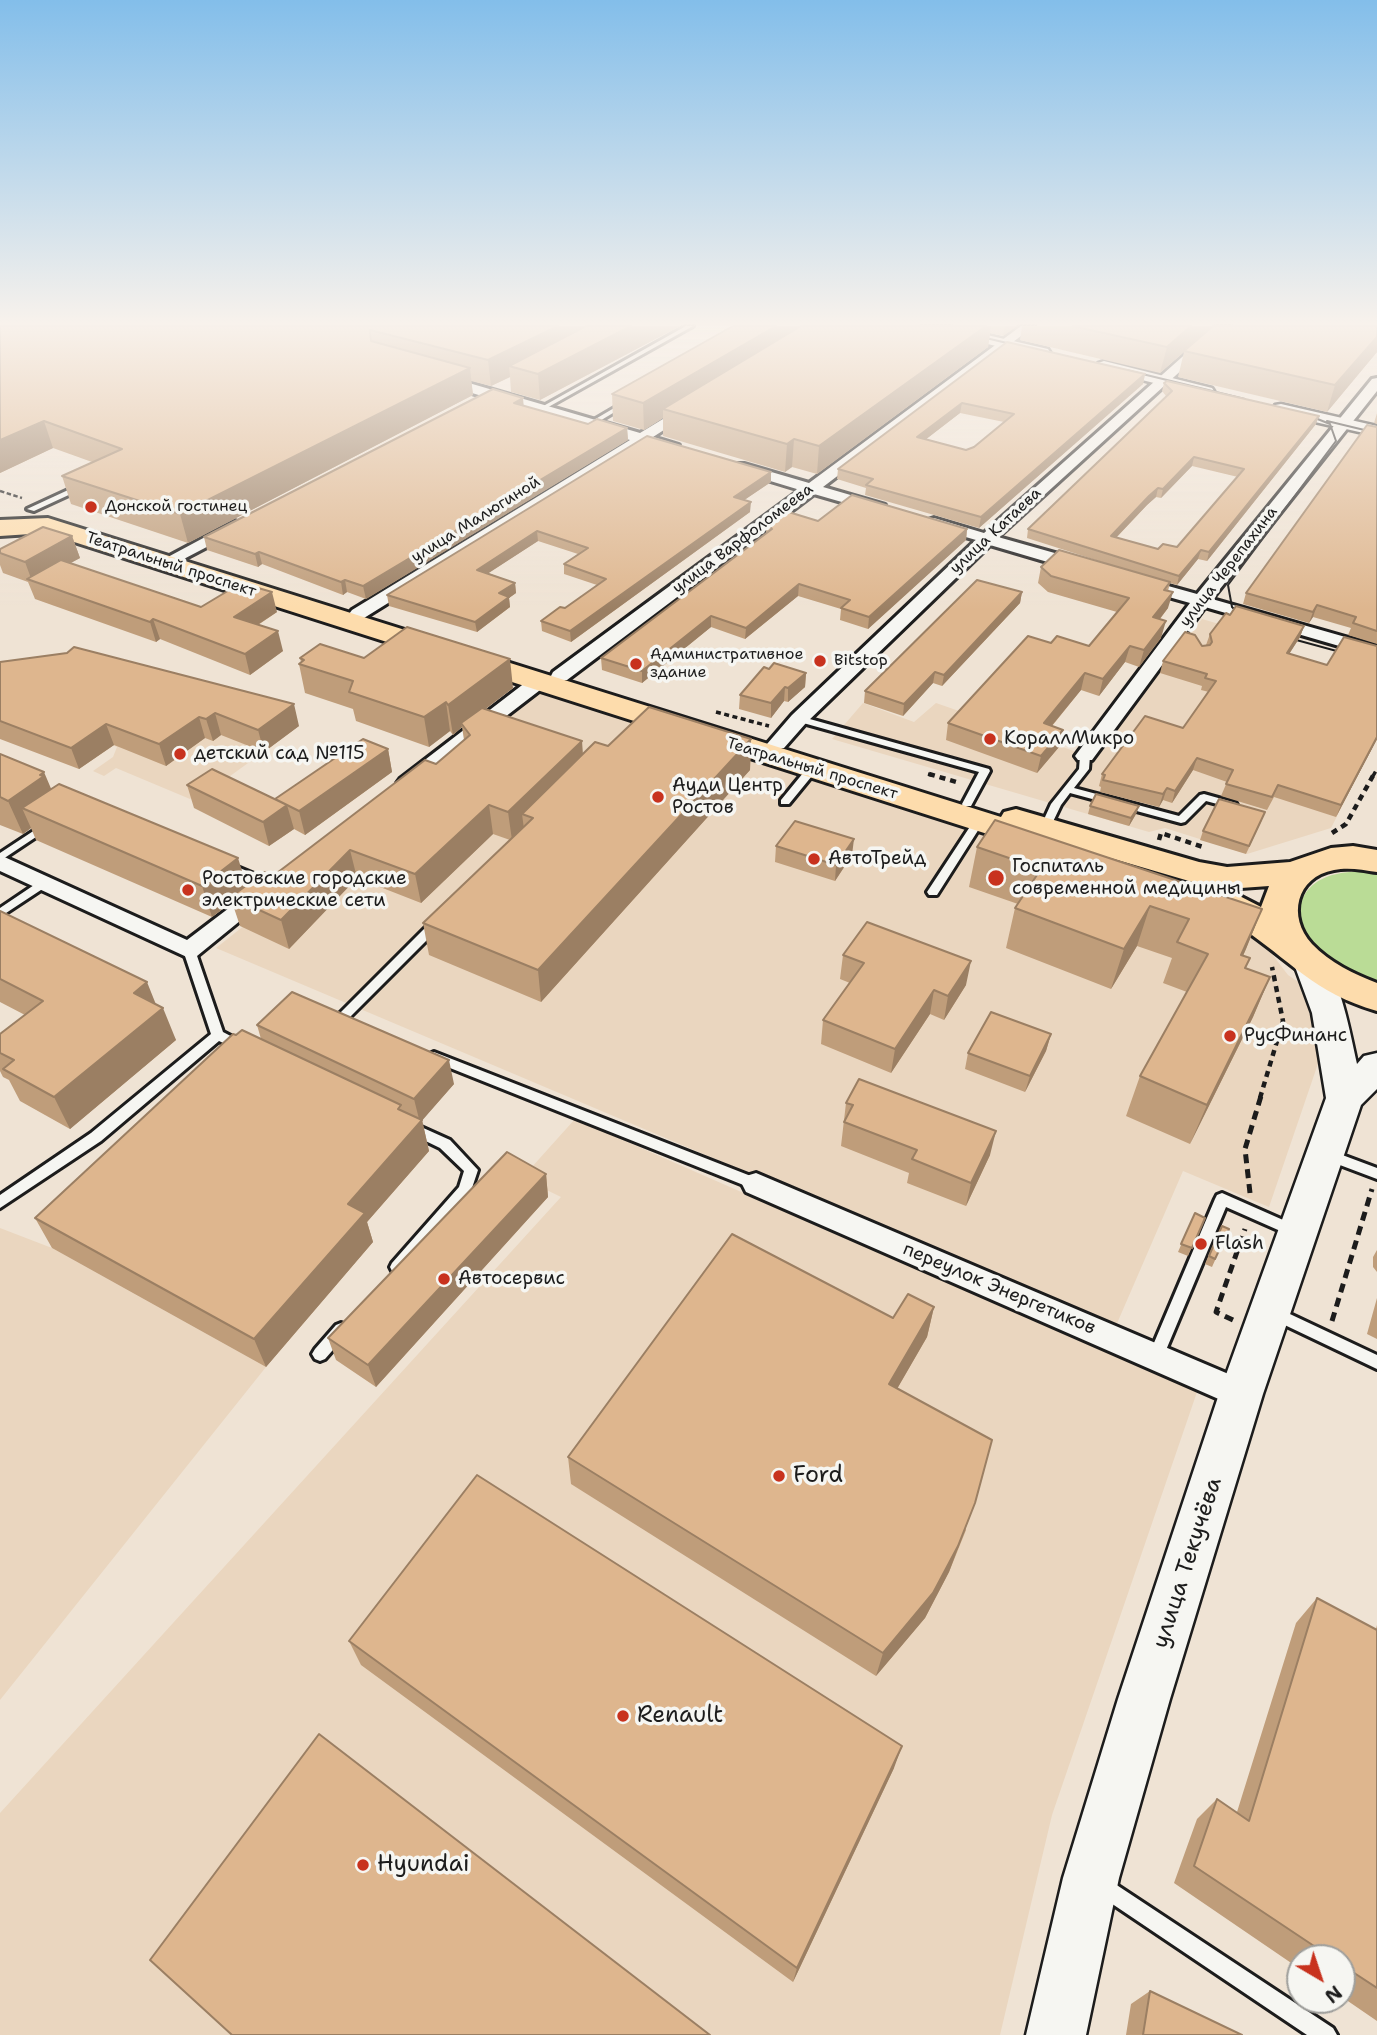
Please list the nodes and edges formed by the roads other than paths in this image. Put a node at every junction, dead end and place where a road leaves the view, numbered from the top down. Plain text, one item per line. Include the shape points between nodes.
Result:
1 (581, 421) edge
2 (596, 421) edge
3 (670, 421) edge
4 (899, 421) edge
5 (1115, 421) edge
6 (1332, 421) edge
7 (1347, 421) edge
8 (591, 424) junction
9 (1345, 424) junction
10 (1377, 431) edge
11 (641, 438) junction
12 (693, 454) edge
13 (719, 461) edge
14 (92, 483) edge
15 (810, 488) junction
16 (14, 513) edge
17 (899, 513) edge
18 (248, 519) edge
19 (924, 521) edge
20 (987, 539) junction
21 (174, 558) junction
22 (1094, 570) edge
23 (1134, 581) edge
24 (1201, 601) junction
25 (358, 614) junction
26 (1377, 652) edge
27 (548, 680) junction
28 (799, 719) junction
29 (777, 744) junction
30 (1085, 756) joint
31 (812, 769) junction
32 (1067, 789) junction
33 (389, 796) edge
34 (785, 802) dead end
35 (1243, 808) edge
36 (973, 812) junction
37 (56, 819) edge
38 (1045, 828) junction
39 (1377, 835) edge
40 (1364, 859) edge
41 (0, 860) edge
42 (212, 860) edge
43 (1299, 873) junction
44 (46, 881) junction
45 (278, 882) joint
46 (933, 892) dead end
47 (0, 914) edge
48 (443, 917) edge
49 (189, 950) junction
50 (1289, 955) junction
51 (1377, 998) edge
52 (350, 1027) edge
53 (218, 1035) junction
54 (256, 1053) edge
55 (424, 1054) edge
56 (1361, 1082) edge
57 (394, 1120) edge
58 (1326, 1154) junction
59 (1377, 1174) edge
60 (756, 1184) joint
61 (0, 1202) edge
62 (1297, 1233) junction
63 (384, 1282) edge
64 (1271, 1311) junction
65 (347, 1323) edge
66 (320, 1354) dead end
67 (1156, 1357) junction
68 (1377, 1362) edge
69 (1241, 1394) junction
70 (1091, 1878) junction
71 (1056, 2035) edge
72 (1326, 2035) edge

1 - 8 street
2 - 8 lane
3 - 11 street, улица Малюгиной
4 - 15 street, улица Варфоломеева
5 - 20 street, улица Катаева
6 - 9 street
7 - 9 street, улица Черепахина
8 - 11 street
9 - 10 street
9 - 24 street, улица Черепахина
11 - 12 street
11 - 25 street, улица Малюгиной
13 - 15 street
14 - 16 lane
15 - 17 street
15 - 27 street, улица Варфоломеева
16 - 21 main road, Театральный проспект
16 - 27 main road, Театральный проспект
18 - 21 street
19 - 20 street
20 - 22 street
20 - 28 street, улица Катаева
21 - 25 main road, Театральный проспект
23 - 24 street
24 - 26 street
24 - 30 street, улица Черепахина via 1186,630
25 - 27 main road, Театральный проспект
27 - 29 main road, Театральный проспект
27 - 31 main road, Театральный проспект via 640,721
27 - 33 street, улица Варфоломеева
28 - 29 street, улица Катаева
28 - 36 lane via 985,771
29 - 36 main road, Театральный проспект
30 - 32 lane via 1084,769
31 - 34 lane
31 - 36 main road, Театральный проспект
32 - 35 lane via 1181,820 1204,797
32 - 38 lane
36 - 38 main road, Театральный проспект
36 - 46 lane
36 - 50 main road, Театральный проспект via 1193,888 1248,915
37 - 41 lane
38 - 43 main road, Театральный проспект via 1197,873 1227,878
39 - 40 main road
40 - 43 main road, Театральный проспект via 1318,864
41 - 44 street
42 - 45 lane
43 - 50 main road via 1283,887 1278,901
44 - 47 lane
44 - 49 street
45 - 49 street
48 - 52 lane via 338,1022
49 - 53 lane
50 - 51 main road, Театральный проспект
50 - 56 main road, улица Текучёва via 1329,1013
53 - 54 lane
53 - 61 lane via 96,1137
55 - 60 lane
56 - 58 main road, улица Текучёва
57 - 63 lane via 444,1144 471,1170 465,1190
58 - 59 lane
58 - 62 main road, улица Текучёва
60 - 67 street, переулок Энергетиков
62 - 64 main road, улица Текучёва
62 - 67 lane via 1222,1199
64 - 68 lane
64 - 69 main road, улица Текучёва
65 - 66 lane
67 - 69 street, переулок Энергетиков
69 - 70 main road, улица Текучёва
70 - 71 main road, улица Текучёва
70 - 72 lane

